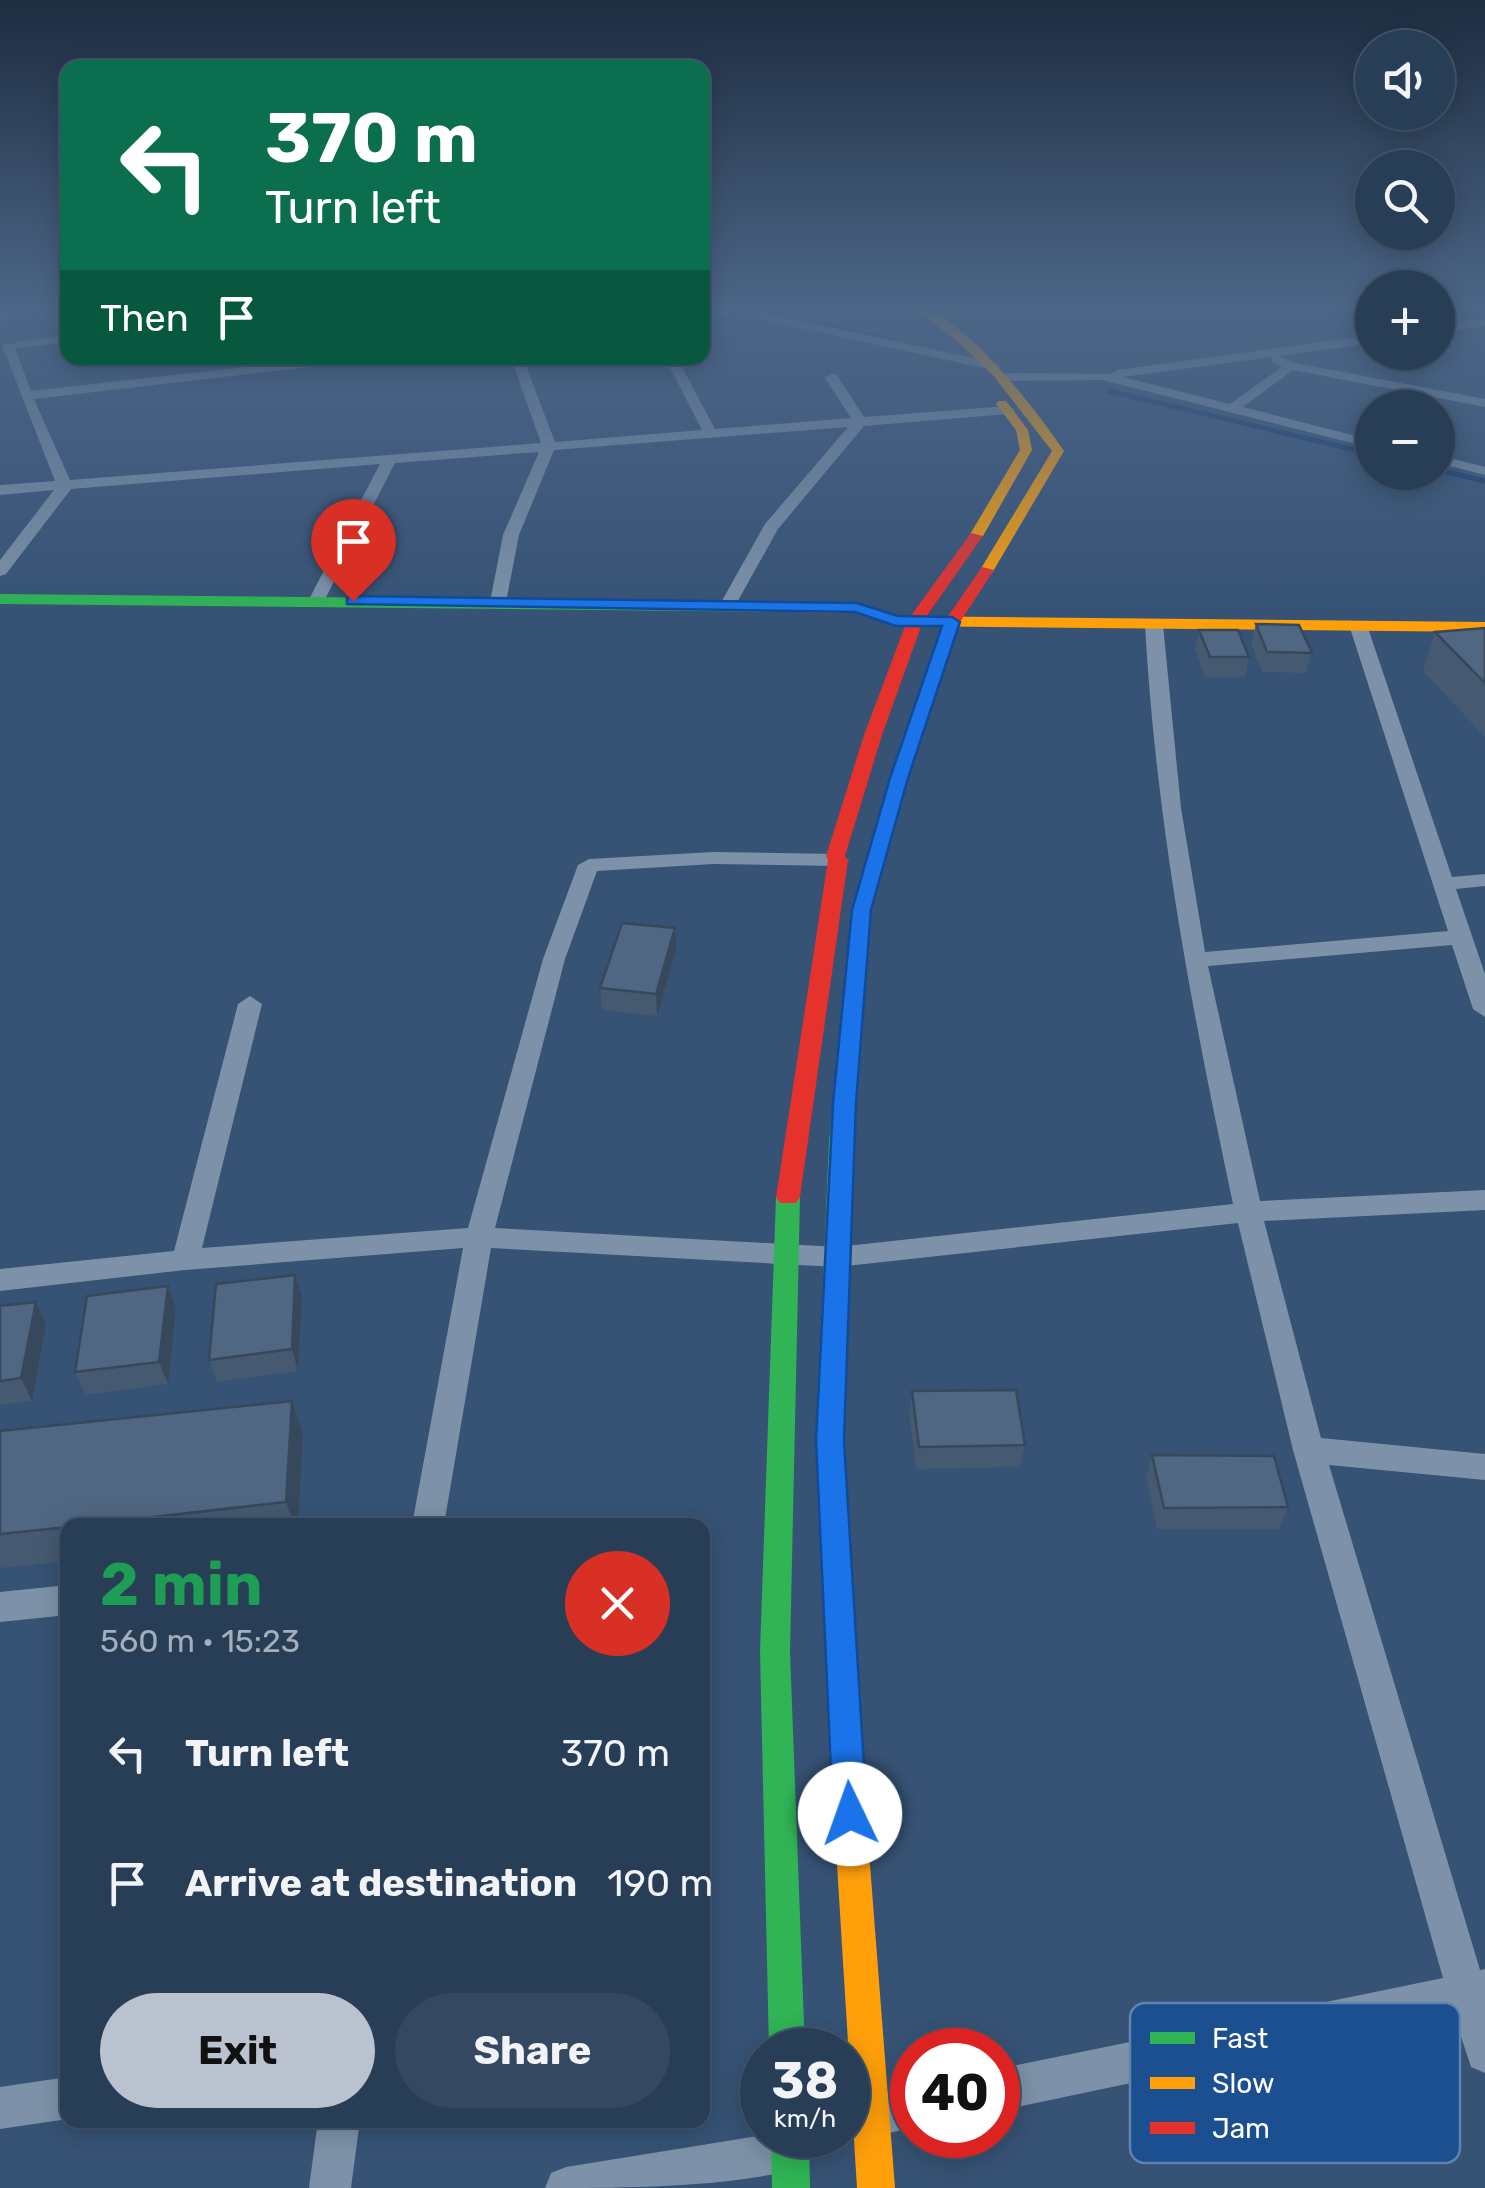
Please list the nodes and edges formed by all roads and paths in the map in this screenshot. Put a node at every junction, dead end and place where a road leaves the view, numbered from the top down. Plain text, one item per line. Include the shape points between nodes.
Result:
1 (33, 411) edge
2 (537, 411) edge
3 (699, 411) edge
4 (854, 411) edge
5 (993, 411) edge
6 (1009, 411) edge
7 (1032, 411) edge
8 (1236, 411) edge
9 (860, 421) junction
10 (710, 432) junction
11 (1355, 440) edge
12 (548, 444) junction
13 (389, 461) junction
14 (1455, 464) edge
15 (1485, 471) edge
16 (65, 486) junction
17 (0, 490) edge
18 (0, 571) edge
19 (0, 600) edge
20 (316, 601) junction
21 (498, 602) junction
22 (727, 606) junction
23 (0, 618) edge
24 (906, 621) junction
25 (952, 622) junction
26 (1154, 625) junction
27 (1485, 627) edge
28 (1359, 628) junction
29 (838, 860) junction
30 (1485, 880) edge
31 (1444, 884) junction
32 (1462, 937) junction
33 (1193, 960) junction
34 (250, 1004) dead end
35 (1485, 1009) edge
36 (1485, 1200) edge
37 (1248, 1212) junction
38 (480, 1238) junction
39 (787, 1257) junction
40 (837, 1257) junction
41 (185, 1260) junction
42 (0, 1280) edge
43 (1308, 1450) junction
44 (1485, 1468) edge
45 (429, 1518) edge
46 (60, 1601) edge
47 (0, 1607) edge
48 (1476, 1990) edge
49 (1414, 2003) edge
50 (786, 2028) edge
51 (865, 2028) edge
52 (1485, 2053) edge
53 (1130, 2062) edge
54 (1020, 2085) edge
55 (60, 2099) edge
56 (0, 2108) edge
57 (890, 2112) edge
58 (870, 2116) joint
59 (339, 2128) edge
60 (790, 2158) edge
61 (330, 2188) edge
62 (566, 2188) edge
63 (876, 2188) edge

1 - 16 street
2 - 12 street
3 - 10 street
4 - 9 street
5 - 9 street
6 - 24 street via 1026,450 964,556
7 - 25 street via 1058,451
8 - 11 street
9 - 10 street
9 - 22 street via 772,526
10 - 12 street
12 - 13 street
12 - 21 street via 512,535
13 - 16 street
13 - 20 street
14 - 15 street
16 - 17 street
16 - 18 street
19 - 20 street
20 - 21 street
21 - 22 street
22 - 24 street via 857,608
23 - 24 street via 853,630
24 - 25 street
24 - 29 street
25 - 26 street
25 - 40 street via 862,910
26 - 28 street
26 - 33 street via 1158,727
27 - 28 street
28 - 31 street
29 - 38 street via 589,865 554,959
29 - 39 street via 789,1174
30 - 31 street
31 - 32 street
32 - 33 street
32 - 35 street
33 - 37 street
34 - 41 street
36 - 37 street
37 - 40 street
37 - 43 street
38 - 39 street
38 - 41 street
38 - 45 street
39 - 40 street
39 - 50 street via 776,1651
40 - 51 street via 830,1441
41 - 42 street
43 - 44 street
43 - 48 street
46 - 47 street
48 - 49 street
48 - 52 street
53 - 54 street
55 - 56 street
57 - 58 street
58 - 63 street
59 - 61 street
60 - 62 street

